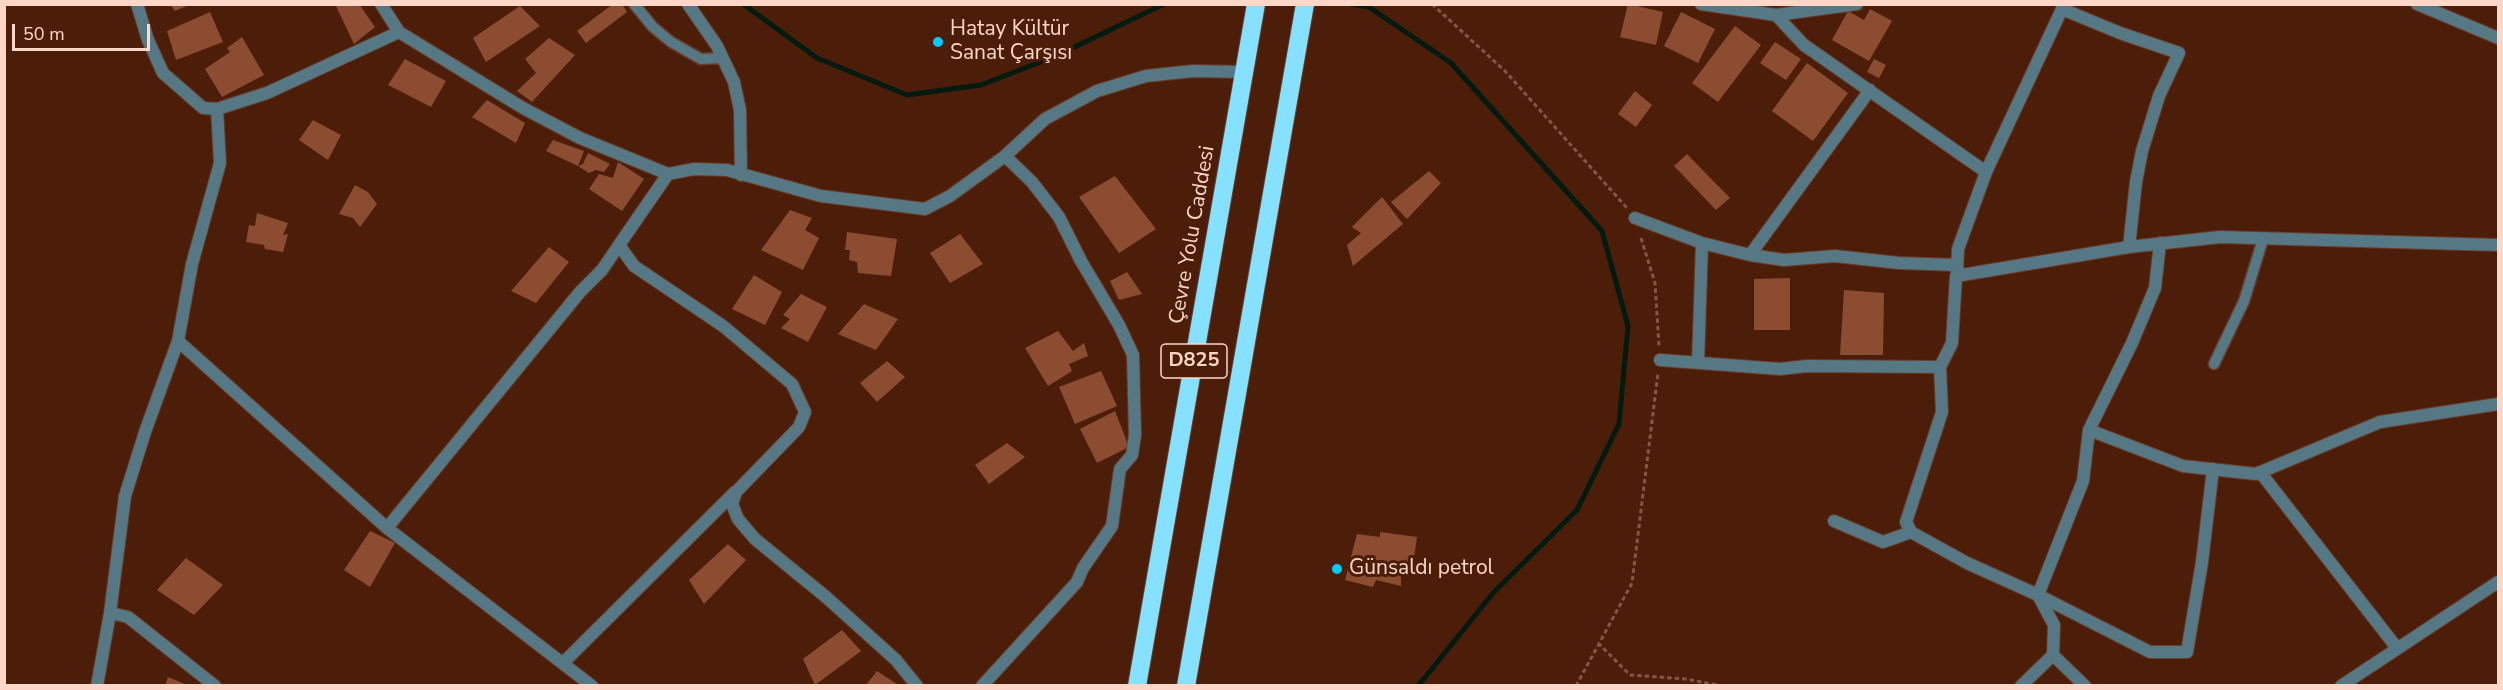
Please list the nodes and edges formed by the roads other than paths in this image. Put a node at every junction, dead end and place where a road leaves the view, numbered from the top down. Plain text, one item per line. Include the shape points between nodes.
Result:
1 (137, 4) edge
2 (381, 4) edge
3 (634, 4) edge
4 (688, 4) edge
5 (1256, 4) edge
6 (1305, 4) edge
7 (1701, 4) edge
8 (1857, 4) edge
9 (2417, 4) edge
10 (2457, 4) edge
11 (2062, 7) edge
12 (1776, 15) junction
13 (2451, 18) junction
14 (399, 32) junction
15 (2499, 38) edge
16 (722, 58) junction
17 (1245, 72) junction
18 (1869, 90) junction
19 (217, 109) junction
20 (1005, 156) junction
21 (1986, 172) junction
22 (668, 174) junction
23 (741, 175) junction
24 (1635, 218) road end
25 (2263, 239) junction
26 (1702, 243) junction
27 (2160, 243) junction
28 (619, 245) junction
29 (2499, 245) edge
30 (2129, 247) junction
31 (1750, 255) junction
32 (1957, 271) junction
33 (178, 341) junction
34 (1660, 360) road end
35 (1698, 363) junction
36 (2214, 364) dead end
37 (1940, 367) junction
38 (2499, 404) edge
39 (2089, 430) junction
40 (2213, 469) junction
41 (2260, 472) junction
42 (736, 492) junction
43 (1834, 521) dead end
44 (387, 528) junction
45 (1911, 532) junction
46 (2499, 582) edge
47 (2038, 596) junction
48 (110, 613) junction
49 (2397, 648) junction
50 (2053, 655) junction
51 (564, 662) junction
52 (97, 686) edge
53 (215, 686) edge
54 (592, 686) edge
55 (917, 686) edge
56 (982, 686) edge
57 (1137, 686) edge
58 (1186, 686) edge
59 (2021, 686) edge
60 (2085, 686) edge
61 (2341, 686) edge

1 - 19 street via 163,73 203,108
2 - 14 street
3 - 16 lane via 671,42 701,59
4 - 16 street
5 - 17 highway, Çevre Yolu Caddesi / D825
6 - 58 highway, D825
7 - 12 street
8 - 12 street
9 - 13 street
10 - 13 street
11 - 21 street
11 - 30 street via 2179,53 2159,96 2142,151
12 - 18 street via 1804,45
13 - 15 street
14 - 19 street via 267,93
14 - 22 street via 523,108 580,138
16 - 23 street via 734,82 740,110
17 - 20 street via 1193,70 1146,76 1097,91 1045,119
17 - 57 highway, Çevre Yolu Caddesi / D825
18 - 21 street
18 - 31 street
19 - 33 street via 220,163 192,264
20 - 23 street via 926,209 821,196
20 - 56 street via 1059,217 1134,355 1135,435 1132,455 1120,469 1112,526 1077,582
21 - 32 street via 1958,249
22 - 23 street via 694,169 727,170
22 - 28 street
24 - 26 street
25 - 27 street via 2220,237
25 - 29 street
25 - 36 lane via 2248,292
26 - 31 street
26 - 35 street
27 - 30 street
27 - 39 street via 2155,288
28 - 42 street via 634,266 723,326 792,384 797,393 805,412 799,427
28 - 44 street
30 - 32 street
31 - 32 street via 1784,260 1835,256
32 - 37 street via 1952,343
33 - 44 street
33 - 48 street via 125,496
34 - 35 street
35 - 37 street via 1780,369
37 - 45 street via 1942,412 1906,522
38 - 41 street via 2380,422
39 - 40 street via 2183,466
39 - 47 street via 2083,481
40 - 41 street
40 - 47 street via 2187,652 2150,652
41 - 49 street
42 - 51 street
42 - 55 street via 732,504 738,519 755,539 861,628
43 - 45 street via 1883,542
44 - 51 street
45 - 47 street
46 - 49 street
47 - 50 street via 2054,625
48 - 52 street
48 - 53 street via 128,617
49 - 61 street
50 - 59 street
50 - 60 street
51 - 54 street

